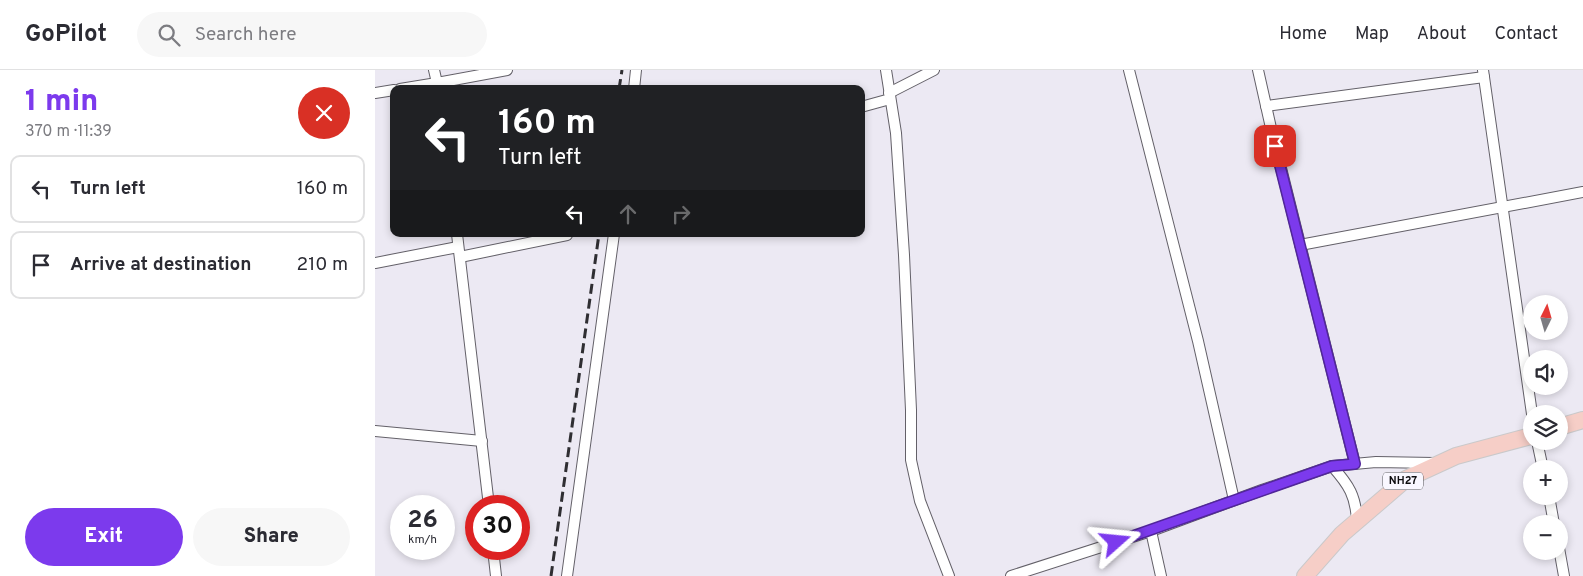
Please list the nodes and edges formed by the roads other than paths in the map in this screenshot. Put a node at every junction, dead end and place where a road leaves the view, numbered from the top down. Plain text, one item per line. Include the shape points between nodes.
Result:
1 (434, 70) edge
2 (507, 70) edge
3 (636, 70) edge
4 (886, 70) edge
5 (935, 70) edge
6 (1129, 70) edge
7 (1258, 70) edge
8 (1484, 74) edge
9 (437, 85) edge
10 (441, 85) edge
11 (634, 85) edge
12 (390, 91) edge
13 (375, 93) edge
14 (890, 96) junction
15 (865, 105) edge
16 (1266, 106) junction
17 (1583, 192) edge
18 (1503, 208) junction
19 (457, 237) edge
20 (558, 237) edge
21 (614, 237) edge
22 (1300, 245) junction
23 (458, 247) junction
24 (460, 258) junction
25 (375, 263) edge
26 (1531, 405) edge
27 (1583, 420) edge
28 (1568, 424) edge
29 (375, 431) edge
30 (1523, 438) edge
31 (482, 441) junction
32 (1355, 464) junction
33 (1440, 464) junction
34 (1332, 466) junction
35 (488, 495) edge
36 (1234, 500) junction
37 (1357, 522) junction
38 (1151, 531) junction
39 (494, 560) edge
40 (1561, 560) edge
41 (496, 576) edge
42 (567, 576) edge
43 (949, 576) edge
44 (1011, 576) edge
45 (1161, 576) edge
46 (1305, 576) edge
47 (1564, 576) edge

1 - 9 street
2 - 10 street
3 - 11 street
4 - 14 street
5 - 14 street
6 - 36 street via 1198,342
7 - 16 street
8 - 16 street
8 - 18 street
12 - 13 street
14 - 15 street
14 - 43 street via 896,132 904,255 911,460 920,501
16 - 22 street
17 - 18 street
18 - 22 street
18 - 26 street
19 - 23 street
20 - 24 street
21 - 42 street
22 - 32 street
23 - 24 street
23 - 25 street
24 - 31 street
27 - 28 highway
29 - 31 street
30 - 33 highway, NH27 via 1456,456
31 - 35 street
32 - 33 street
32 - 34 street
33 - 37 highway, NH27 via 1406,479
34 - 36 street
34 - 37 street via 1354,496
36 - 38 street
37 - 46 highway, NH27
38 - 44 street
38 - 45 street
39 - 41 street
40 - 47 street

